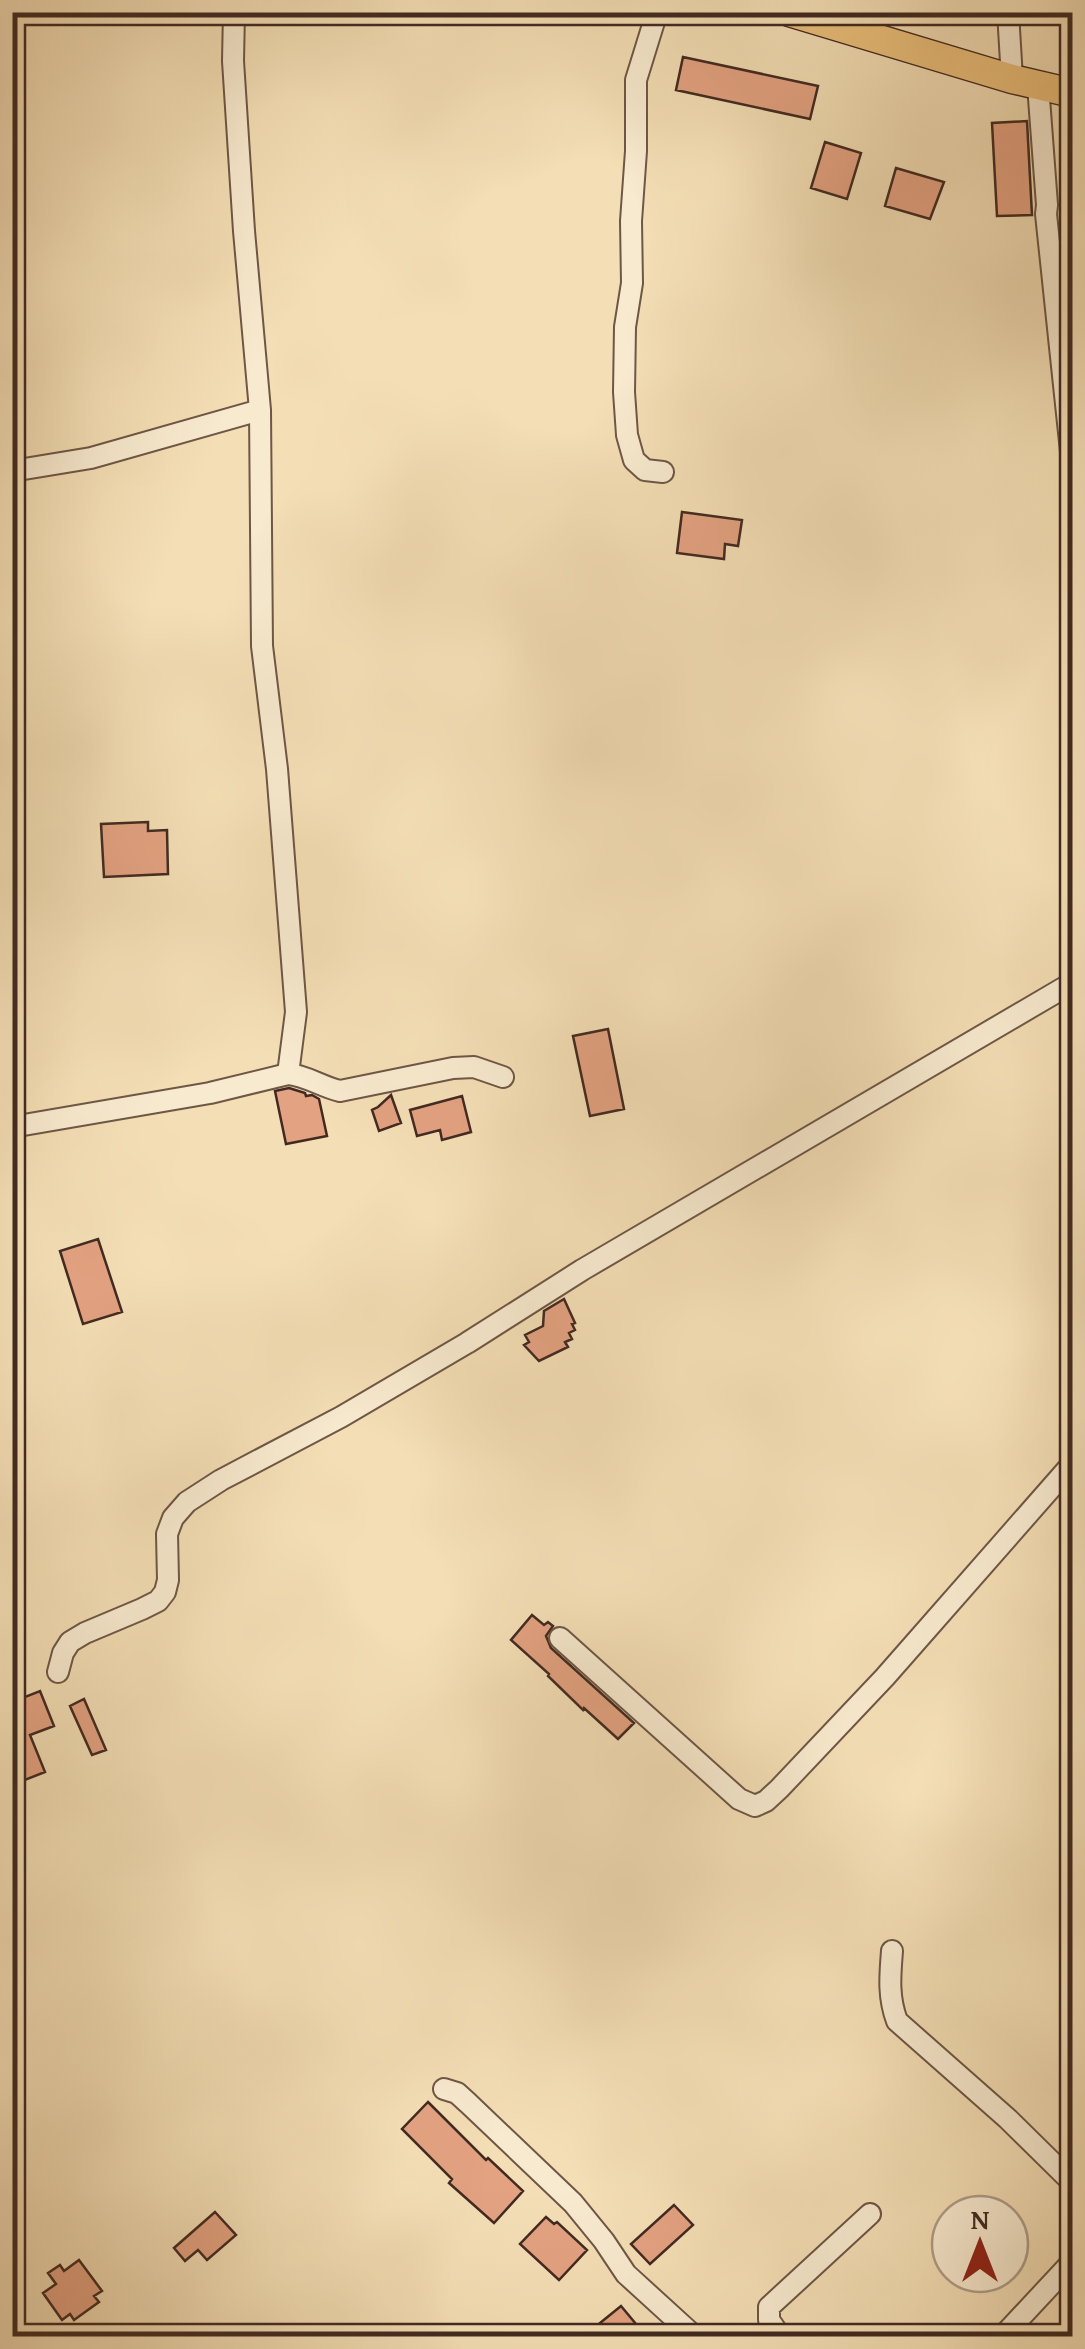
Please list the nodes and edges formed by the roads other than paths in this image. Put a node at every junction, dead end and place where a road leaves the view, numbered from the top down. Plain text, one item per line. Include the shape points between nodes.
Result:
1 (234, 12) edge
2 (657, 12) edge
3 (789, 12) edge
4 (1008, 12) edge
5 (1025, 82) junction
6 (1072, 93) edge
7 (260, 410) junction
8 (1072, 461) edge
9 (12, 471) edge
10 (663, 472) dead end
11 (1072, 983) edge
12 (288, 1074) junction
13 (503, 1077) dead end
14 (12, 1127) edge
15 (1072, 1464) edge
16 (560, 1638) dead end
17 (58, 1672) dead end
18 (892, 1951) dead end
19 (444, 2089) dead end
20 (1072, 2182) edge
21 (870, 2214) dead end
22 (1072, 2262) edge
23 (694, 2336) edge
24 (780, 2336) edge
25 (1004, 2336) edge

1 - 7 street
2 - 10 street via 636,80 624,392 634,460 645,470
3 - 5 main road
4 - 5 street
5 - 6 main road
5 - 8 street via 1048,206
7 - 9 street via 91,458
7 - 12 street via 262,646 296,1012
11 - 17 street via 187,1502 167,1534 165,1592 70,1642
12 - 13 street via 340,1091 454,1068
12 - 14 street
15 - 16 street via 885,1677 780,1789 755,1806 738,1799
18 - 20 street via 891,2006 898,2021
19 - 23 street via 468,2102 573,2204 626,2274
21 - 24 street via 769,2307
22 - 25 street

